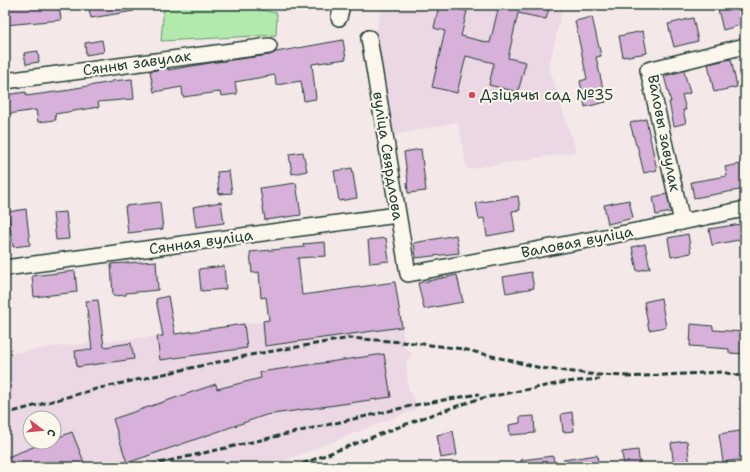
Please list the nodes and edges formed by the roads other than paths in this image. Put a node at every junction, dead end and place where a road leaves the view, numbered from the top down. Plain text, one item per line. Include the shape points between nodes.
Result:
1 (369, 38) dead end
2 (269, 46) dead end
3 (745, 46) edge
4 (5, 81) edge
5 (745, 209) edge
6 (398, 215) junction
7 (682, 222) junction
8 (5, 268) edge
9 (408, 274) joint

1 - 6 street, вуліца Свярдлова
2 - 4 street, Сянны завулак
3 - 7 street, Валовы завулак via 648,70
5 - 7 street, Валовая вуліца
6 - 8 street, Сянная вуліца
6 - 9 street, вуліца Свярдлова
7 - 9 street, Валовая вуліца

